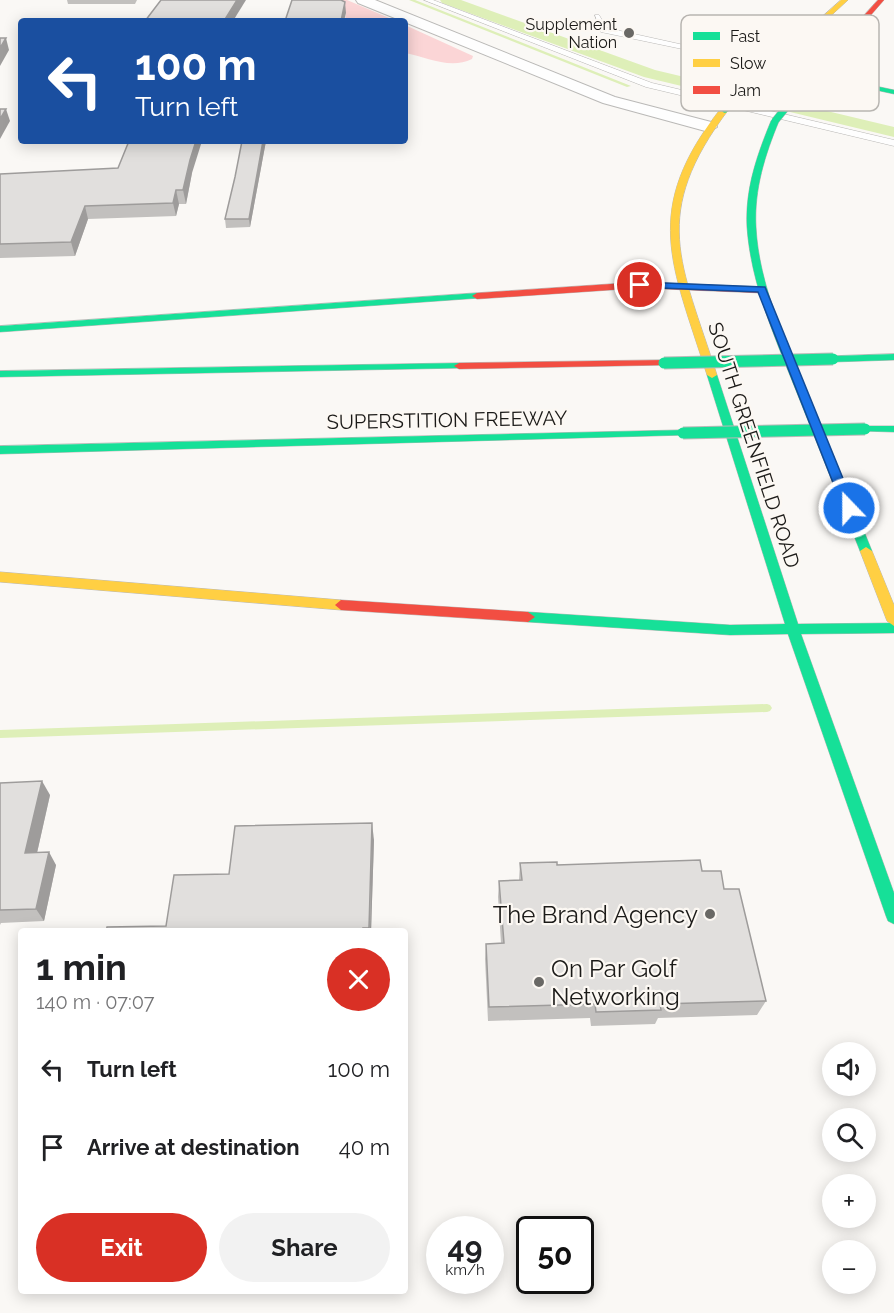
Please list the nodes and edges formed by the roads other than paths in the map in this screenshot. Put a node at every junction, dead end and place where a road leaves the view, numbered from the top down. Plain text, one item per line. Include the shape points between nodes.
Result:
1 (363, 0) edge
2 (427, 0) edge
3 (845, 0) edge
4 (879, 1) edge
5 (828, 15) edge
6 (867, 15) edge
7 (597, 16) dead end
8 (407, 18) edge
9 (408, 18) edge
10 (681, 47) edge
11 (879, 89) edge
12 (894, 92) edge
13 (681, 93) edge
14 (722, 111) edge
15 (759, 111) edge
16 (783, 111) edge
17 (708, 127) junction
18 (894, 143) edge
19 (682, 286) junction
20 (762, 290) junction
21 (0, 329) edge
22 (894, 357) edge
23 (0, 374) edge
24 (894, 429) edge
25 (0, 450) edge
26 (0, 577) edge
27 (894, 621) edge
28 (894, 628) edge
29 (794, 629) junction
30 (894, 916) edge

1 - 8 street
2 - 13 lane via 649,85
3 - 5 main road, SOUTH GREENFIELD ROAD
4 - 6 main road
7 - 10 lane via 604,30
9 - 17 street via 609,100
11 - 12 main road
14 - 17 main road, SOUTH GREENFIELD ROAD, bridge
15 - 18 lane
16 - 20 main road, bridge via 761,149 750,197 752,245
17 - 19 main road, SOUTH GREENFIELD ROAD via 680,182 674,234
19 - 20 main road
19 - 21 main road via 640,285
19 - 29 main road, SOUTH GREENFIELD ROAD
20 - 27 main road
22 - 23 main road, bridge
24 - 25 main road, SUPERSTITION FREEWAY, bridge
26 - 29 main road via 271,600 730,630
28 - 29 main road
29 - 30 main road, SOUTH GREENFIELD ROAD

